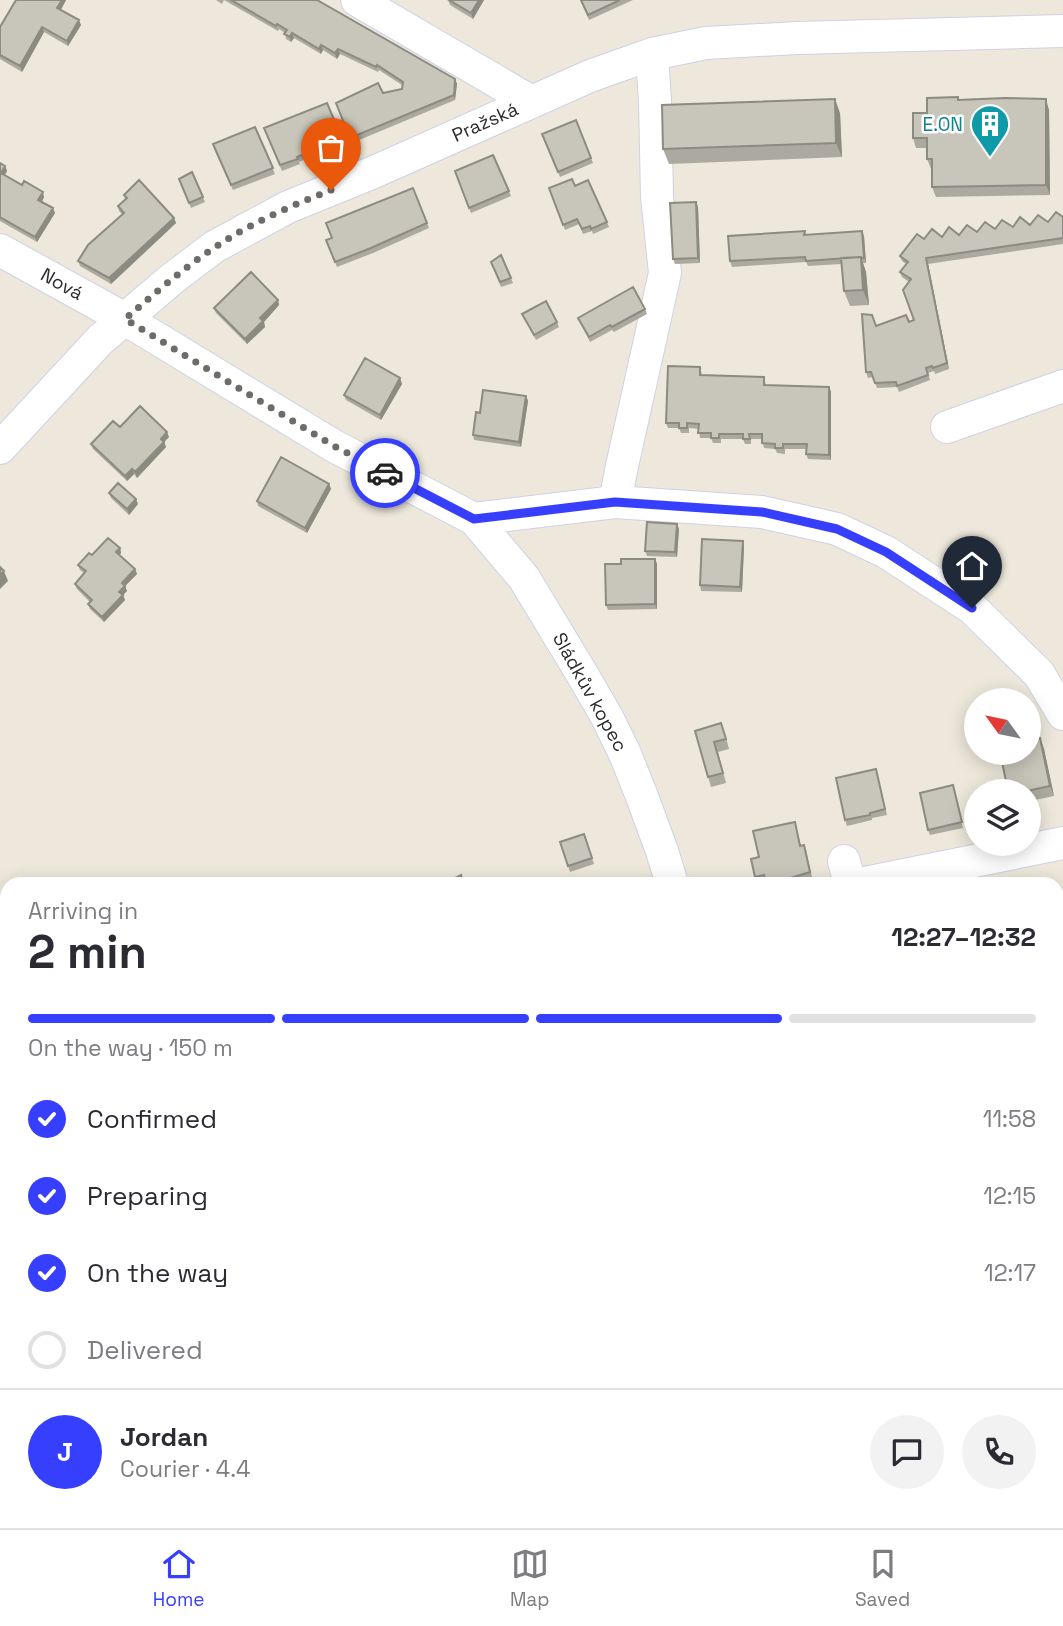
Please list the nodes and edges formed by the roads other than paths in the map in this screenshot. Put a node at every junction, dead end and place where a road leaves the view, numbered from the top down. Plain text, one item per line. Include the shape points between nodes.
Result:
1 (357, 0) edge
2 (1063, 32) edge
3 (652, 54) junction
4 (530, 101) junction
5 (0, 250) edge
6 (125, 319) junction
7 (1063, 386) edge
8 (947, 427) dead end
9 (0, 448) edge
10 (615, 502) junction
11 (474, 519) junction
12 (1063, 714) edge
13 (1063, 843) edge
14 (851, 876) edge
15 (670, 877) edge

1 - 4 street
2 - 3 street, Pražská via 797,38 706,43
3 - 4 street, Pražská
3 - 10 street via 665,273
4 - 6 street, Pražská via 256,224 214,247
5 - 6 street, Nová
6 - 9 street, Pražská
6 - 11 street, Sládkův kopec via 334,446
7 - 8 street
10 - 11 street
10 - 12 street via 762,512 837,529 886,552 972,608 1039,674
11 - 15 street, Sládkův kopec via 524,578 607,717 641,794
13 - 14 street

